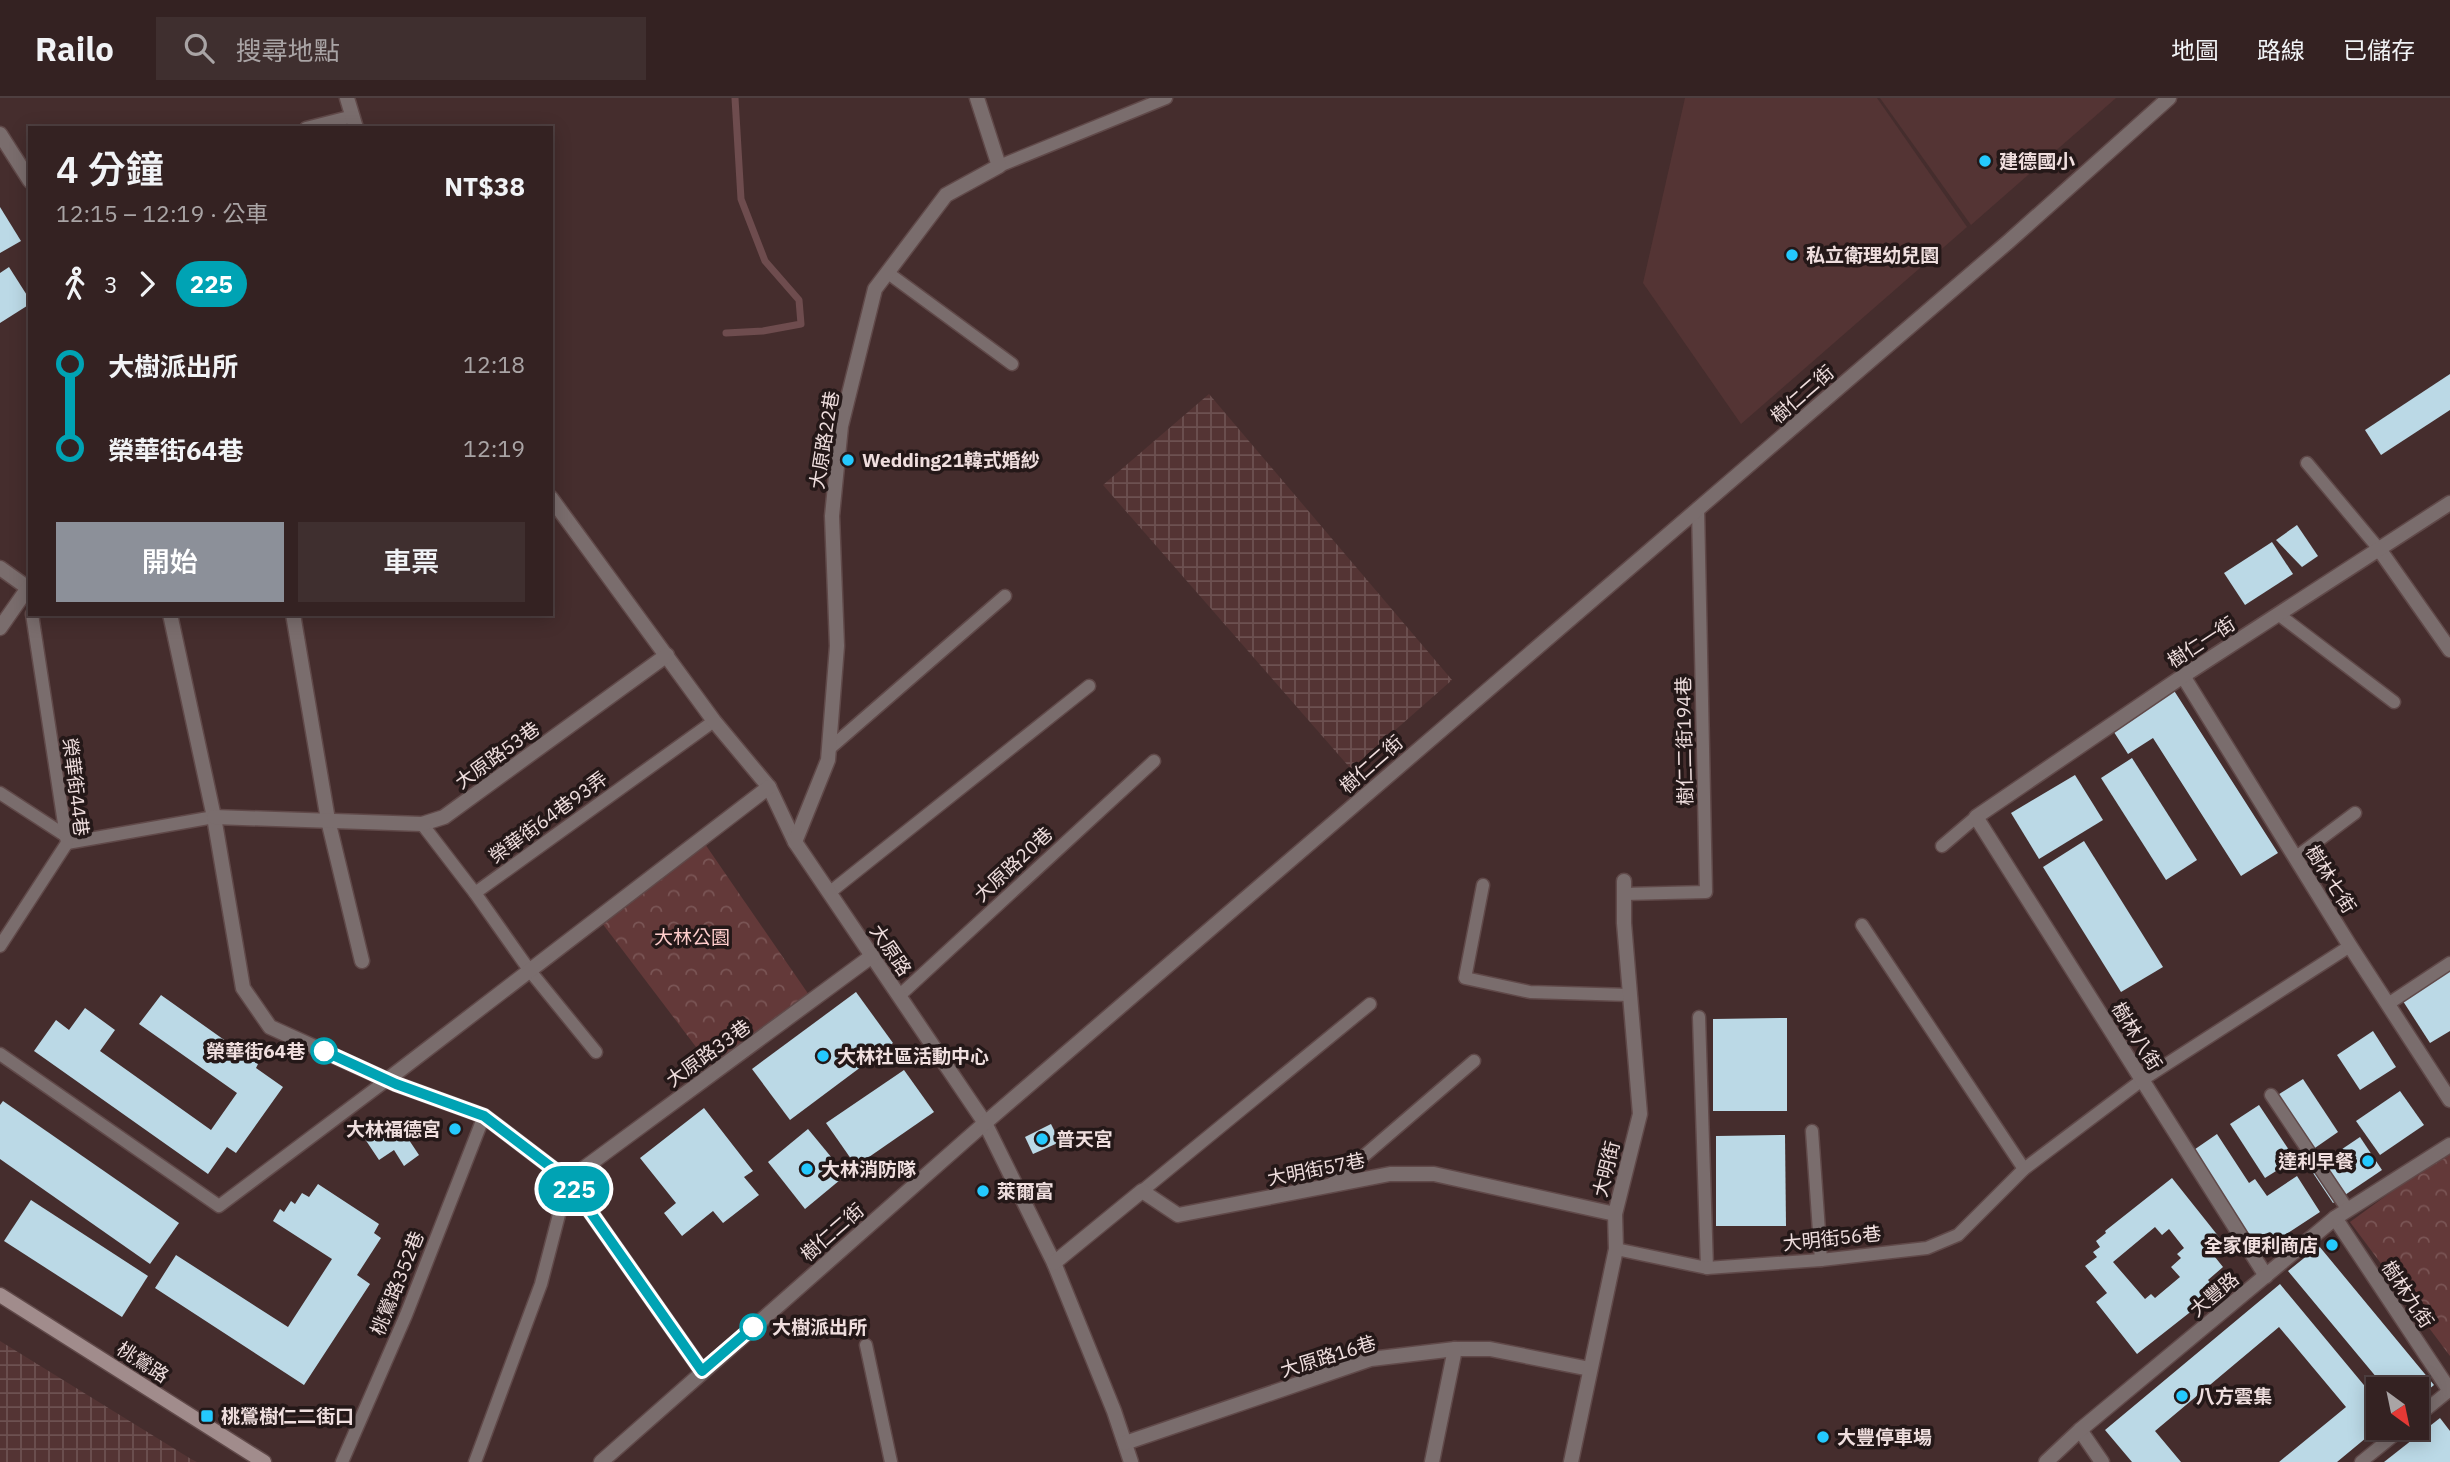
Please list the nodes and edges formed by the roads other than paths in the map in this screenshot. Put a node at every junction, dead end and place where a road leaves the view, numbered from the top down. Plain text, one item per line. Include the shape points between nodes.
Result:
1 (347, 98) edge
2 (977, 98) edge
3 (1167, 98) edge
4 (2169, 98) edge
5 (355, 122) edge
6 (322, 126) edge
7 (0, 134) edge
8 (999, 166) junction
9 (28, 178) edge
10 (888, 273) junction
11 (1012, 364) dead end
12 (2307, 463) dead end
13 (553, 501) edge
14 (2450, 503) edge
15 (1698, 508) junction
16 (2378, 549) junction
17 (0, 568) edge
18 (28, 590) edge
19 (28, 592) edge
20 (1005, 596) dead end
21 (2278, 614) junction
22 (32, 616) edge
23 (170, 616) edge
24 (293, 616) edge
25 (0, 628) edge
26 (2450, 649) edge
27 (667, 655) junction
28 (2183, 676) junction
29 (1088, 686) dead end
30 (2394, 702) dead end
31 (714, 721) junction
32 (829, 749) junction
33 (1154, 761) dead end
34 (769, 788) junction
35 (0, 793) edge
36 (2355, 813) dead end
37 (214, 817) junction
38 (1976, 817) junction
39 (328, 820) junction
40 (422, 824) junction
41 (66, 840) junction
42 (795, 842) junction
43 (1942, 846) dead end
44 (2295, 858) junction
45 (1483, 886) dead end
46 (1624, 887) joint
47 (829, 893) junction
48 (475, 894) junction
49 (1862, 925) dead end
50 (0, 946) edge
51 (2350, 946) junction
52 (872, 956) junction
53 (362, 961) dead end
54 (2450, 963) edge
55 (530, 971) junction
56 (1630, 995) junction
57 (899, 996) junction
58 (1370, 1004) dead end
59 (2388, 1004) junction
60 (1699, 1017) dead end
61 (596, 1052) dead end
62 (0, 1054) edge
63 (1474, 1061) dead end
64 (387, 1080) junction
65 (2142, 1080) junction
66 (2271, 1095) dead end
67 (2450, 1100) edge
68 (484, 1116) junction
69 (985, 1123) junction
70 (1812, 1131) dead end
71 (2450, 1145) edge
72 (2024, 1169) junction
73 (568, 1180) junction
74 (1329, 1185) junction
75 (1142, 1191) junction
76 (2348, 1210) junction
77 (1615, 1214) junction
78 (2334, 1217) junction
79 (1616, 1249) junction
80 (1821, 1260) junction
81 (1054, 1263) junction
82 (1707, 1268) junction
83 (2266, 1276) junction
84 (0, 1295) edge
85 (866, 1345) dead end
86 (1455, 1349) junction
87 (1590, 1369) junction
88 (702, 1371) junction
89 (2450, 1391) edge
90 (2429, 1408) edge
91 (2080, 1430) junction
92 (2388, 1440) edge
93 (1125, 1443) junction
94 (264, 1462) edge
95 (342, 1462) edge
96 (475, 1462) edge
97 (601, 1462) edge
98 (891, 1462) edge
99 (1131, 1462) edge
100 (1432, 1462) edge
101 (1571, 1462) edge
102 (2046, 1462) edge
103 (2102, 1462) edge
104 (2361, 1462) edge

1 - 5 street
2 - 8 street
3 - 8 lane
4 - 15 street, 樹仁二街
5 - 6 lane
7 - 9 street
8 - 10 street, 大原路22巷 via 946,195
10 - 11 lane
10 - 32 street, 大原路22巷 via 875,289 841,426 832,516 836,646
12 - 16 lane
13 - 27 street, 大原路
14 - 16 street, 樹仁一街
15 - 46 lane, 樹仁二街194巷 via 1706,892
15 - 69 street, 樹仁二街
16 - 21 street, 樹仁一街
16 - 26 street
17 - 18 street
19 - 25 street
20 - 32 lane
21 - 28 street, 樹仁一街
21 - 30 lane
22 - 41 lane, 榮華街44巷
23 - 37 street
24 - 39 street
27 - 31 street, 大原路
27 - 40 street, 大原路53巷 via 444,817
28 - 38 street, 樹仁一街
28 - 44 street, 樹林七街
29 - 47 lane
31 - 34 street, 大原路
31 - 48 lane, 榮華街64巷93弄
32 - 42 street, 大原路22巷
33 - 57 lane, 大原路20巷
34 - 42 street, 大原路
34 - 55 street
35 - 41 lane
36 - 44 lane
37 - 39 street, 大原路53巷
37 - 41 lane
37 - 64 street via 243,988 270,1027
38 - 43 lane
38 - 65 street, 樹林八街
39 - 40 street, 大原路53巷
39 - 53 street
40 - 48 lane
41 - 50 lane, 榮華街44巷
42 - 47 street, 大原路
44 - 51 street, 樹林七街
45 - 56 lane via 1465,978 1530,992
46 - 56 street, 大明街
47 - 52 street, 大原路
48 - 55 lane
49 - 72 lane
51 - 59 street, 樹林七街
51 - 65 lane, 大明街56巷
52 - 57 street, 大原路
52 - 73 street, 大原路33巷
54 - 59 lane
55 - 61 lane
55 - 64 street
56 - 77 street, 大明街 via 1640,1114
57 - 69 street, 大原路
58 - 75 lane
59 - 67 street, 樹林七街
60 - 82 lane
62 - 64 lane via 219,1206
63 - 74 lane
64 - 68 street
65 - 72 lane, 大明街56巷
65 - 83 street, 樹林八街
66 - 76 lane
68 - 73 street
68 - 95 lane, 桃鶯路352巷
69 - 81 street, 大原路
69 - 88 street, 樹仁二街
70 - 80 lane
71 - 76 street, 大豐路
72 - 80 lane, 大明街56巷 via 1958,1235 1927,1248
73 - 88 street
73 - 96 lane via 541,1284
74 - 75 street, 大明街57巷 via 1178,1215
74 - 77 street, 大明街57巷 via 1390,1174 1434,1174
75 - 81 street
76 - 78 street, 大豐路
77 - 79 street, 大明街
78 - 83 street, 大豐路
78 - 89 street, 樹林九街
79 - 82 lane, 大明街56巷
79 - 87 street, 大明街
80 - 82 lane, 大明街56巷
81 - 93 street, 大原路
83 - 91 street, 大豐路
84 - 94 main road, 桃鶯路
85 - 98 lane
86 - 87 street, 大原路16巷 via 1490,1349
86 - 93 street, 大原路16巷 via 1371,1359
86 - 100 street
87 - 101 street, 大明街
88 - 97 street, 樹仁二街
89 - 90 lane
91 - 102 street, 大豐路
91 - 103 street
92 - 104 lane
93 - 99 street, 大原路

